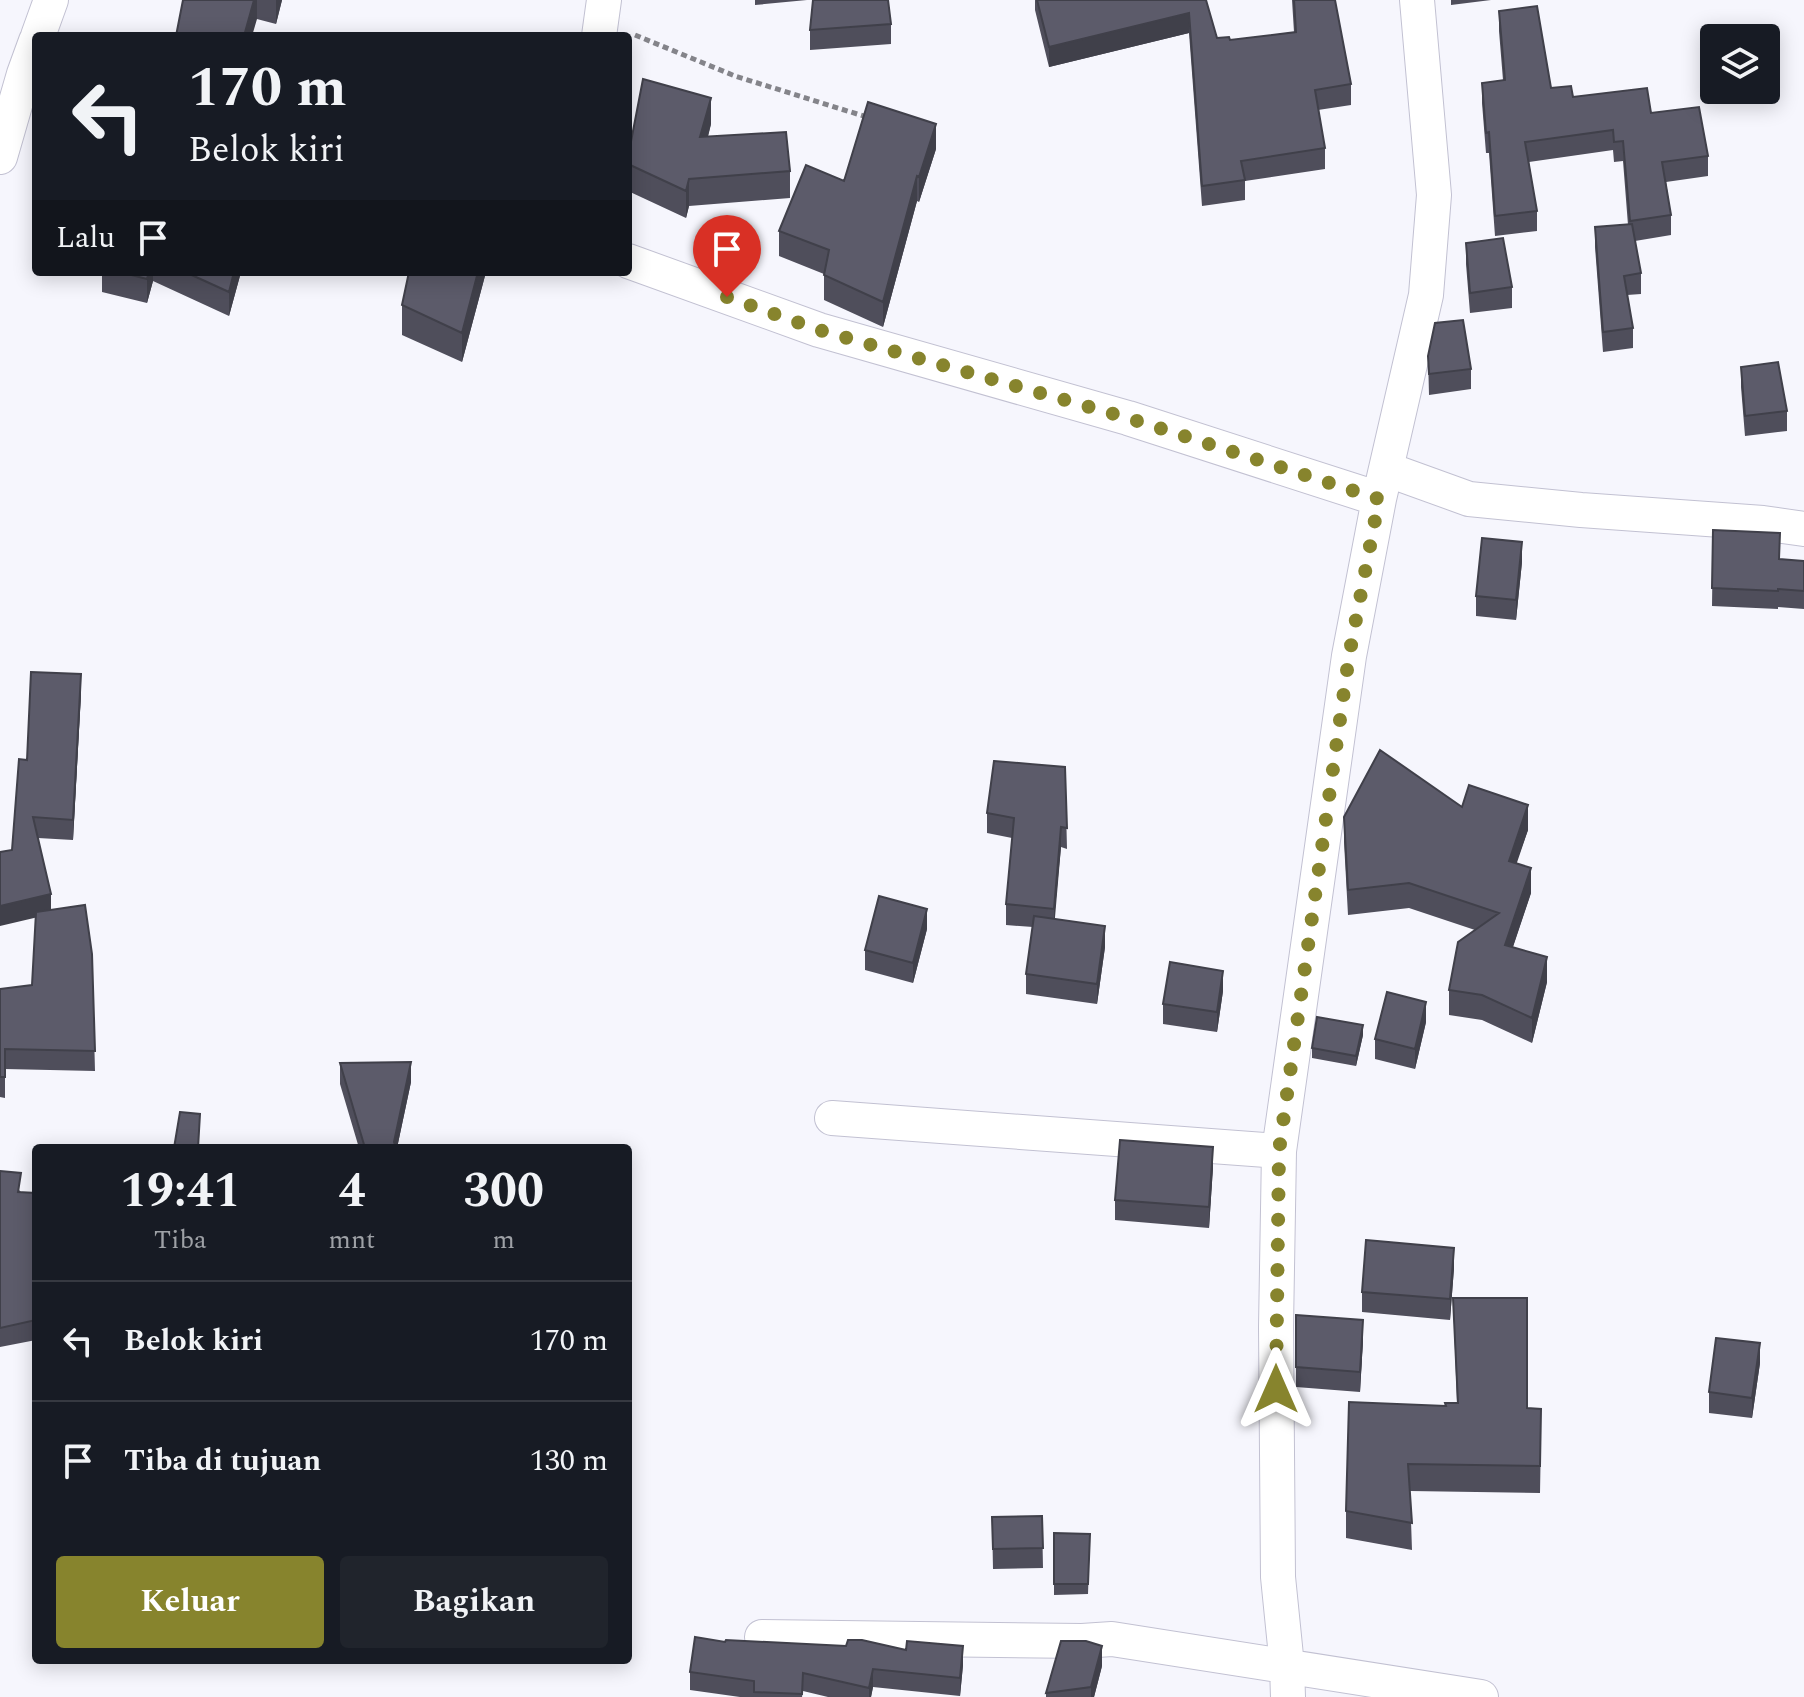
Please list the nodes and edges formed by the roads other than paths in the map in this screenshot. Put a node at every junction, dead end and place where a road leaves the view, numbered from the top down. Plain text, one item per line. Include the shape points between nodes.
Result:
1 (51, 0) edge
2 (1417, 0) edge
3 (40, 32) edge
4 (30, 76) edge
5 (0, 157) edge
6 (632, 262) edge
7 (1382, 484) junction
8 (1804, 529) edge
9 (832, 1118) dead end
10 (1279, 1151) junction
11 (762, 1637) dead end
12 (1288, 1682) edge
13 (1481, 1697) edge

1 - 3 street
2 - 7 street via 1434,195 1426,295
4 - 5 street
6 - 7 street via 819,330
7 - 8 street via 1469,499
7 - 10 street via 1349,656
9 - 10 street
10 - 12 street via 1278,1577
11 - 12 street via 1112,1639
12 - 13 street

